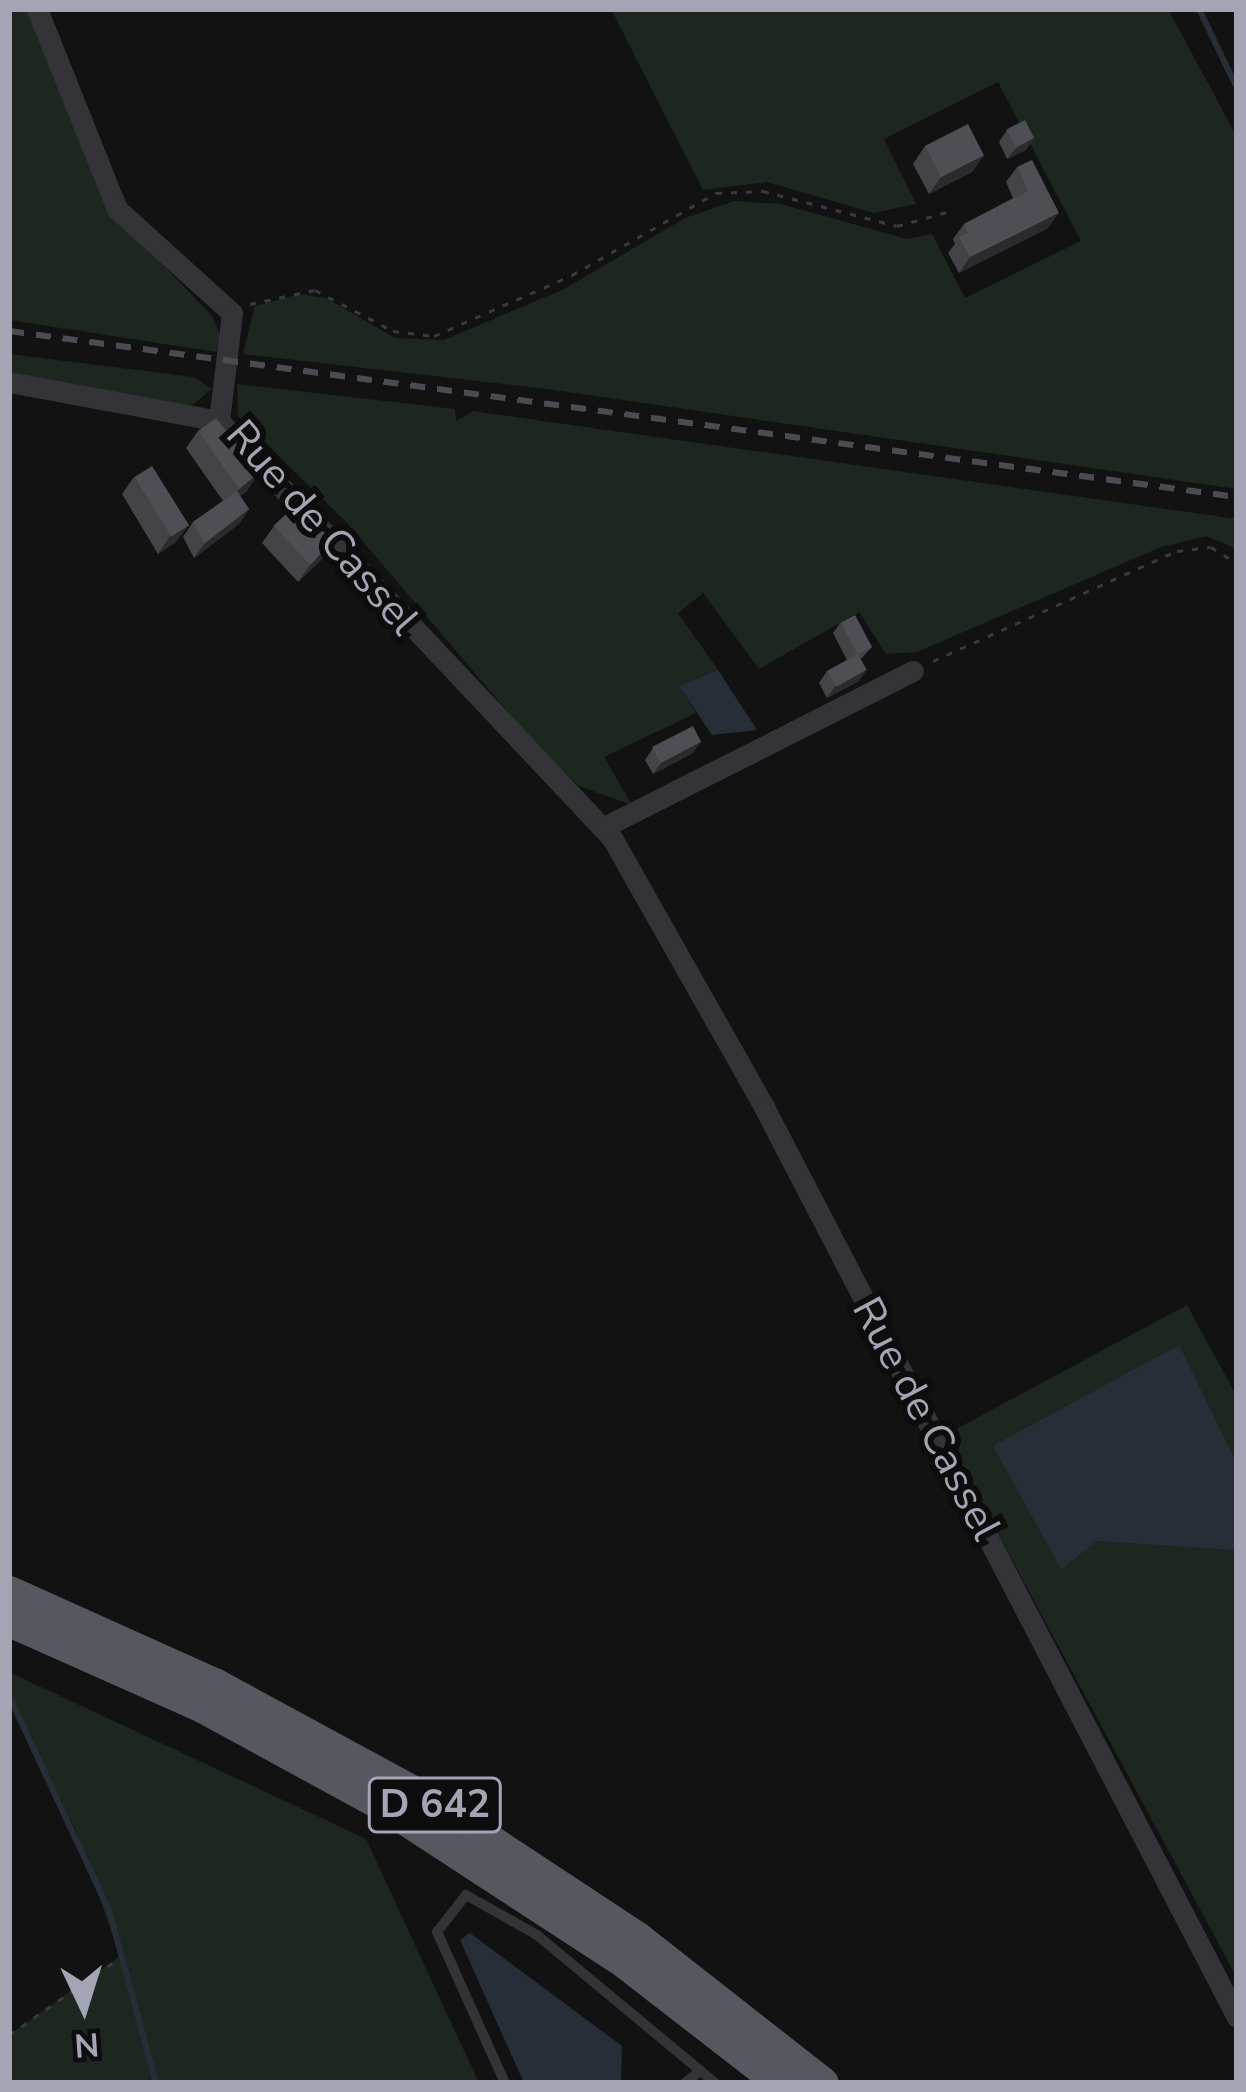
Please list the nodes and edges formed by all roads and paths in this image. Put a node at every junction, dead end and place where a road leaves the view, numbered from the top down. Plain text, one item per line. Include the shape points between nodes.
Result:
1 (37, 9) edge
2 (947, 212) dead end
3 (232, 313) junction
4 (9, 382) edge
5 (219, 421) junction
6 (1237, 563) edge
7 (913, 671) joint
8 (604, 827) junction
9 (9, 1592) edge
10 (9, 1620) edge
11 (121, 1957) dead end
12 (1237, 2017) edge
13 (9, 2035) edge
14 (700, 2071) junction
15 (505, 2083) edge
16 (685, 2083) edge
17 (715, 2083) edge
18 (781, 2083) edge
19 (822, 2083) edge

1 - 3 street via 117,208
2 - 3 path via 897,226 763,191 727,191 443,334 403,334 327,293 301,288
3 - 5 street, Rue de Cassel
4 - 5 street
5 - 8 street, Rue de Cassel
6 - 7 path via 1210,548 1177,551
7 - 8 street
8 - 12 street, Rue de Cassel via 764,1107
9 - 19 highway, D 642 via 214,1684 431,1802 637,1938
10 - 18 highway, D 642 via 204,1707 389,1808 597,1942
11 - 13 path
14 - 15 lane via 537,1935 466,1894 436,1932
14 - 16 lane
14 - 17 lane

